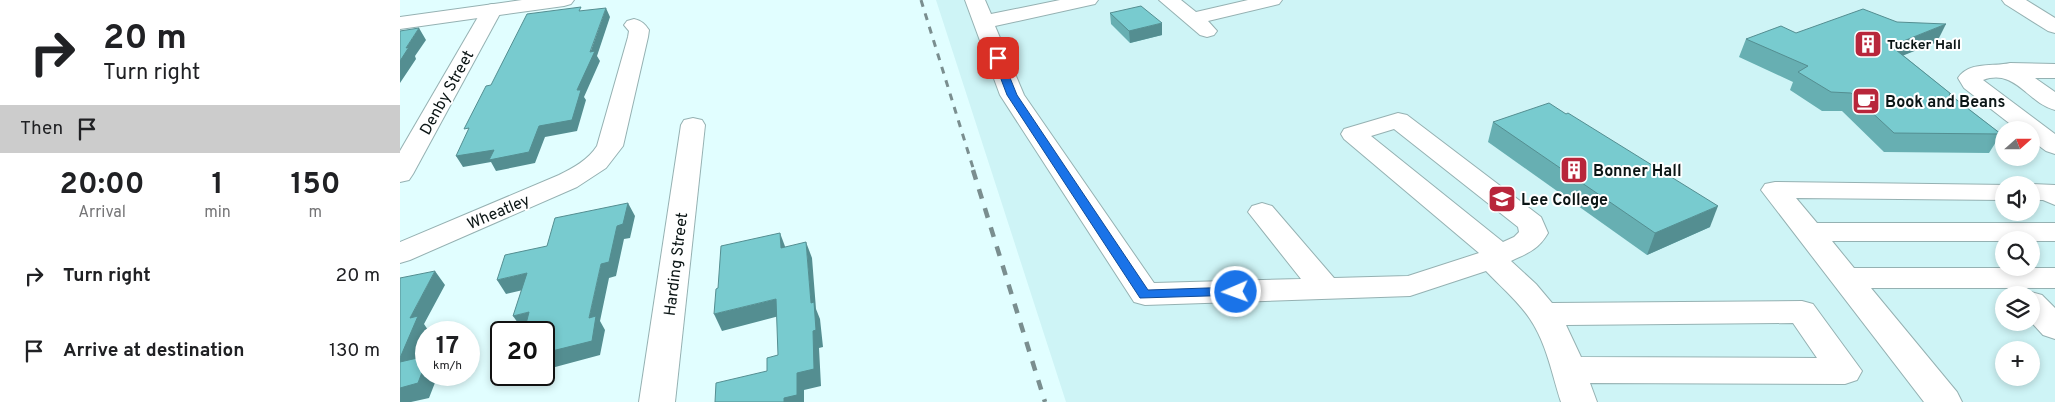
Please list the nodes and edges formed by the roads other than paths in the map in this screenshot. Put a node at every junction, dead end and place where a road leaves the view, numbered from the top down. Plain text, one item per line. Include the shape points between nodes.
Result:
1 (564, 0) edge
2 (1088, 0) edge
3 (1169, 0) edge
4 (1272, 0) edge
5 (2012, 0) edge
6 (980, 6) edge
7 (492, 10) junction
8 (400, 22) edge
9 (634, 25) dead end
10 (2055, 27) edge
11 (2010, 70) junction
12 (2055, 70) edge
13 (2055, 103) edge
14 (693, 125) dead end
15 (2055, 146) edge
16 (400, 174) edge
17 (1995, 192) edge
18 (2040, 192) edge
19 (2055, 197) edge
20 (1262, 212) dead end
21 (1808, 232) junction
22 (2055, 232) edge
23 (400, 253) edge
24 (1495, 257) junction
25 (1845, 278) junction
26 (2055, 278) edge
27 (1995, 286) edge
28 (2019, 286) edge
29 (1326, 289) junction
30 (2040, 312) edge
31 (1543, 314) junction
32 (2055, 326) edge
33 (1567, 370) junction
34 (657, 402) edge
35 (1580, 402) edge
36 (1944, 402) edge

1 - 7 street
2 - 6 street
3 - 4 street via 1201,26
5 - 10 street
6 - 29 street via 1012,95 1144,294
7 - 8 street
7 - 16 street, Denby Street
9 - 23 street, Wheatley via 638,37 610,146 594,166 568,181
11 - 12 street
11 - 13 street
11 - 15 street via 1987,71 1969,78
14 - 34 street, Harding Street
17 - 21 street via 1775,190
18 - 19 street via 2050,192
20 - 29 street
21 - 22 street
21 - 25 street
24 - 24 street via 1524,244 1534,233 1531,223 1398,120 1353,134
24 - 29 street via 1410,286
24 - 31 street
25 - 27 street
25 - 36 street
26 - 28 street
30 - 32 street
31 - 33 street
31 - 33 street via 1802,312 1845,371
33 - 35 street

